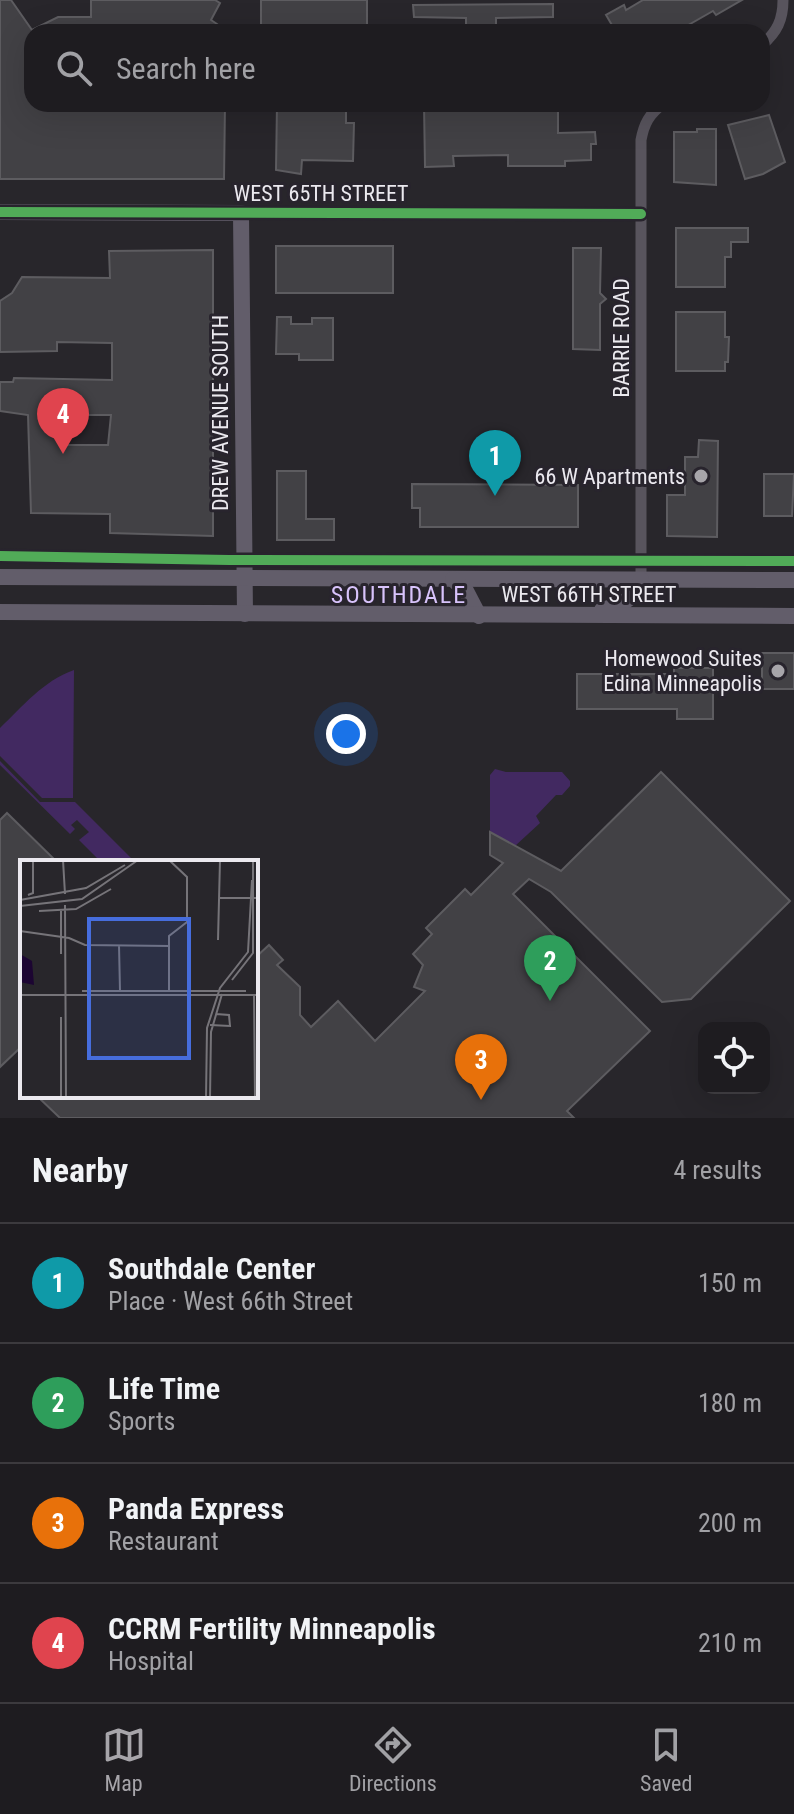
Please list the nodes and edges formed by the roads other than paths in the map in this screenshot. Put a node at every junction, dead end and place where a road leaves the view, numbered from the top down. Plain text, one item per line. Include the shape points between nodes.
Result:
1 (783, 0) edge
2 (770, 38) edge
3 (654, 112) edge
4 (0, 212) edge
5 (241, 213) junction
6 (641, 214) junction
7 (0, 577) edge
8 (244, 578) junction
9 (453, 579) junction
10 (641, 580) junction
11 (794, 580) edge
12 (0, 612) edge
13 (245, 614) junction
14 (479, 616) junction
15 (581, 616) junction
16 (794, 616) edge

1 - 2 street via 781,22
3 - 6 street, BARRIE ROAD via 641,140
4 - 5 main road, WEST 65TH STREET
5 - 6 street, WEST 65TH STREET
5 - 8 main road, DREW AVENUE SOUTH
6 - 10 street, BARRIE ROAD
7 - 8 main road, WEST 66TH STREET
8 - 9 main road, WEST 66TH STREET
8 - 13 main road, DREW AVENUE SOUTH
9 - 10 main road, WEST 66TH STREET
9 - 14 main road
10 - 11 main road, WEST 66TH STREET
10 - 15 main road via 637,592 621,605
12 - 13 main road, WEST 66TH STREET
13 - 14 main road, WEST 66TH STREET
14 - 15 main road, WEST 66TH STREET
15 - 16 main road, WEST 66TH STREET

